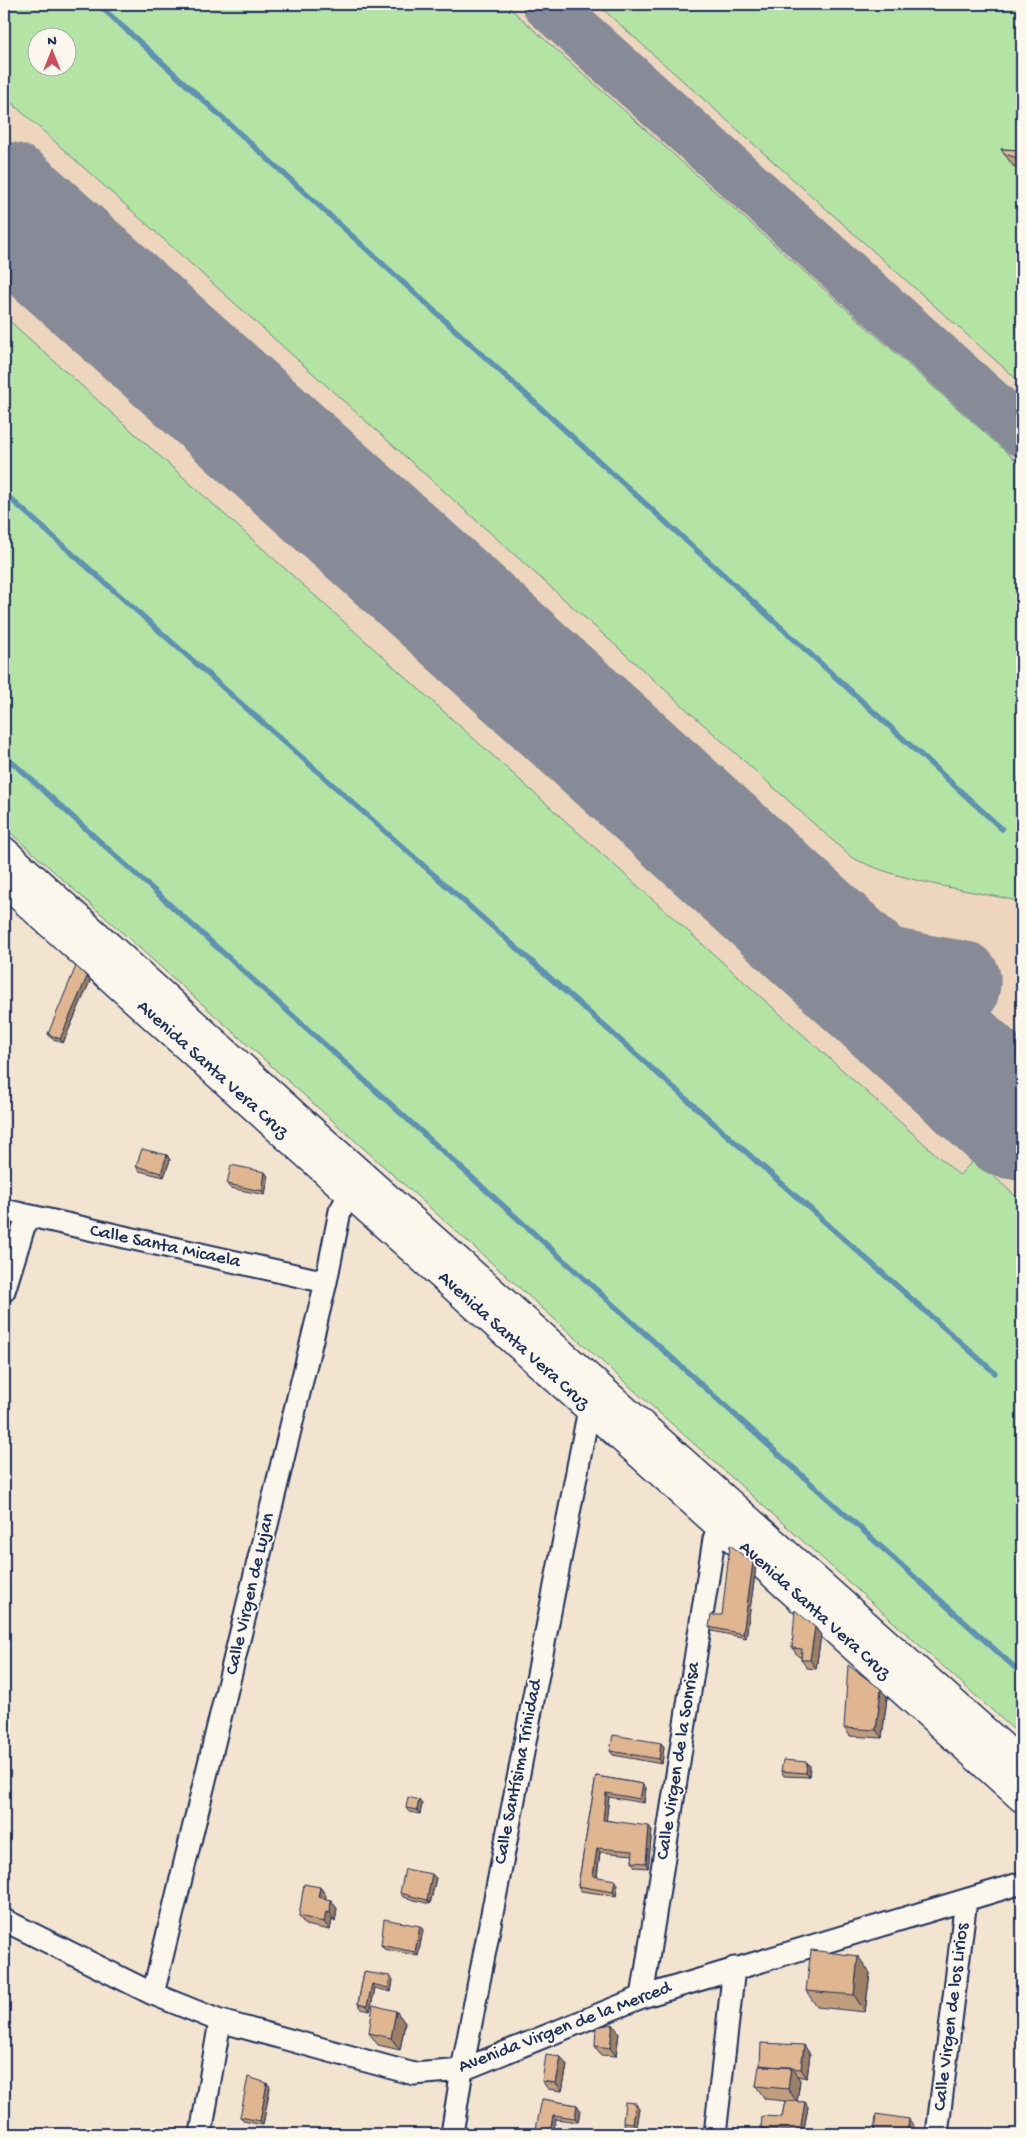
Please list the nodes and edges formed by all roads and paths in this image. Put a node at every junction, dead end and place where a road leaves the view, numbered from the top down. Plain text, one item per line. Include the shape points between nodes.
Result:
1 (4, 851) edge
2 (4, 882) edge
3 (350, 1194) junction
4 (4, 1210) edge
5 (27, 1217) junction
6 (326, 1282) junction
7 (4, 1291) edge
8 (589, 1409) junction
9 (720, 1526) junction
10 (1022, 1764) edge
11 (1022, 1798) edge
12 (1022, 1883) edge
13 (966, 1900) junction
14 (4, 1920) edge
15 (734, 1968) junction
16 (153, 1994) junction
17 (642, 1997) junction
18 (220, 2022) junction
19 (462, 2070) junction
20 (201, 2134) edge
21 (452, 2134) edge
22 (715, 2134) edge
23 (937, 2134) edge

1 - 10 main road, Avenida Santa Vera Cruz via 323,1141
2 - 3 main road, Avenida Santa Vera Cruz
3 - 6 street, Calle Virgen de Lujan via 340,1211
3 - 8 main road, Avenida Santa Vera Cruz
4 - 5 street, Calle Santa Micaela
5 - 6 street, Calle Santa Micaela
5 - 7 street
6 - 16 street, Calle Virgen de Lujan
8 - 9 main road, Avenida Santa Vera Cruz
8 - 19 street, Calle Santísima Trinidad
9 - 11 main road, Avenida Santa Vera Cruz
9 - 17 street, Calle Virgen de la Sonrisa via 714,1539
12 - 13 street, Avenida Virgen de la Merced
13 - 15 street, Avenida Virgen de la Merced
13 - 23 street, Calle Virgen de los Lirios
14 - 16 street, Avenida Virgen de la Merced
15 - 17 street, Avenida Virgen de la Merced
15 - 22 street
16 - 18 street, Avenida Virgen de la Merced
17 - 19 street, Avenida Virgen de la Merced
18 - 19 street, Avenida Virgen de la Merced via 414,2074
18 - 20 street
19 - 21 street, Calle Santísima Trinidad

